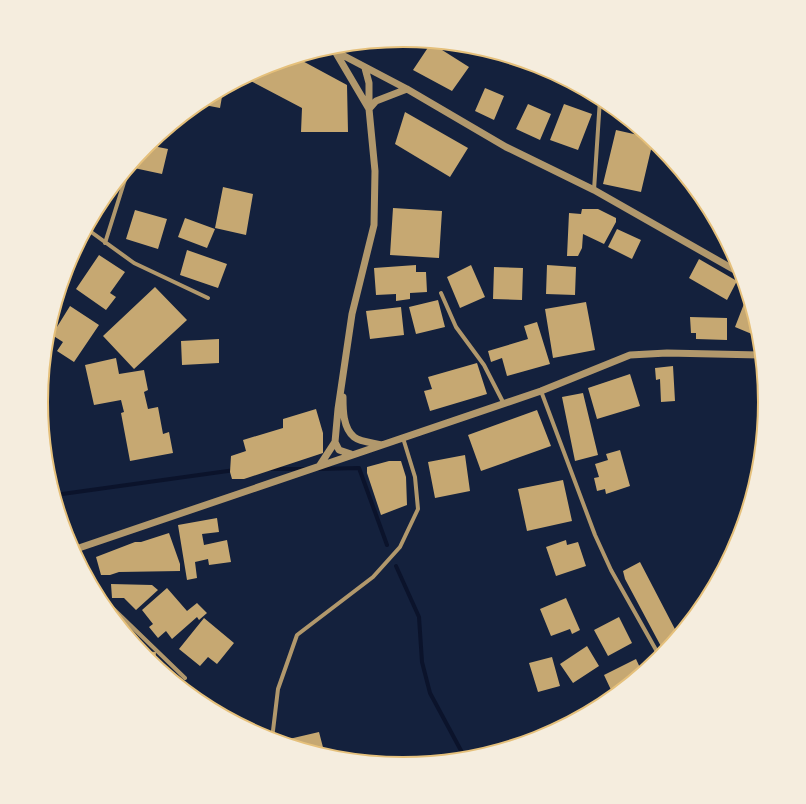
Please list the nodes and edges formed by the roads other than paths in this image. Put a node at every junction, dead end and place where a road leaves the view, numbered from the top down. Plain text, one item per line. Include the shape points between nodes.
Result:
1 (336, 53) edge
2 (337, 53) edge
3 (365, 68) junction
4 (381, 76) junction
5 (369, 83) junction
6 (407, 89) junction
7 (599, 107) edge
8 (369, 109) junction
9 (124, 182) edge
10 (594, 190) junction
11 (92, 233) edge
12 (105, 243) junction
13 (732, 268) edge
14 (441, 293) dead end
15 (208, 298) dead end
16 (755, 355) edge
17 (342, 385) junction
18 (541, 391) junction
19 (504, 404) junction
20 (403, 438) junction
21 (335, 442) junction
22 (382, 444) junction
23 (351, 454) junction
24 (320, 465) junction
25 (80, 547) edge
26 (117, 613) edge
27 (656, 651) edge
28 (185, 678) dead end
29 (273, 732) edge

1 - 8 street
2 - 3 street
3 - 4 street
3 - 5 street
4 - 5 street via 373,78
4 - 6 street
5 - 8 street
6 - 8 street via 376,101
6 - 10 street via 506,146
7 - 10 street
8 - 17 street via 375,171 374,225 352,314
9 - 12 street
10 - 13 street
11 - 12 street
12 - 15 street via 134,263
14 - 19 street via 456,327 484,365
16 - 18 street via 630,355
17 - 21 street
17 - 22 street via 348,430 354,438
18 - 19 street
18 - 27 street via 611,570
19 - 20 street
20 - 22 street
20 - 29 street via 415,477 418,509 400,547 372,577 297,635 278,688
21 - 23 street via 339,450
21 - 24 street
22 - 23 street
23 - 24 street
24 - 25 street
26 - 28 street

